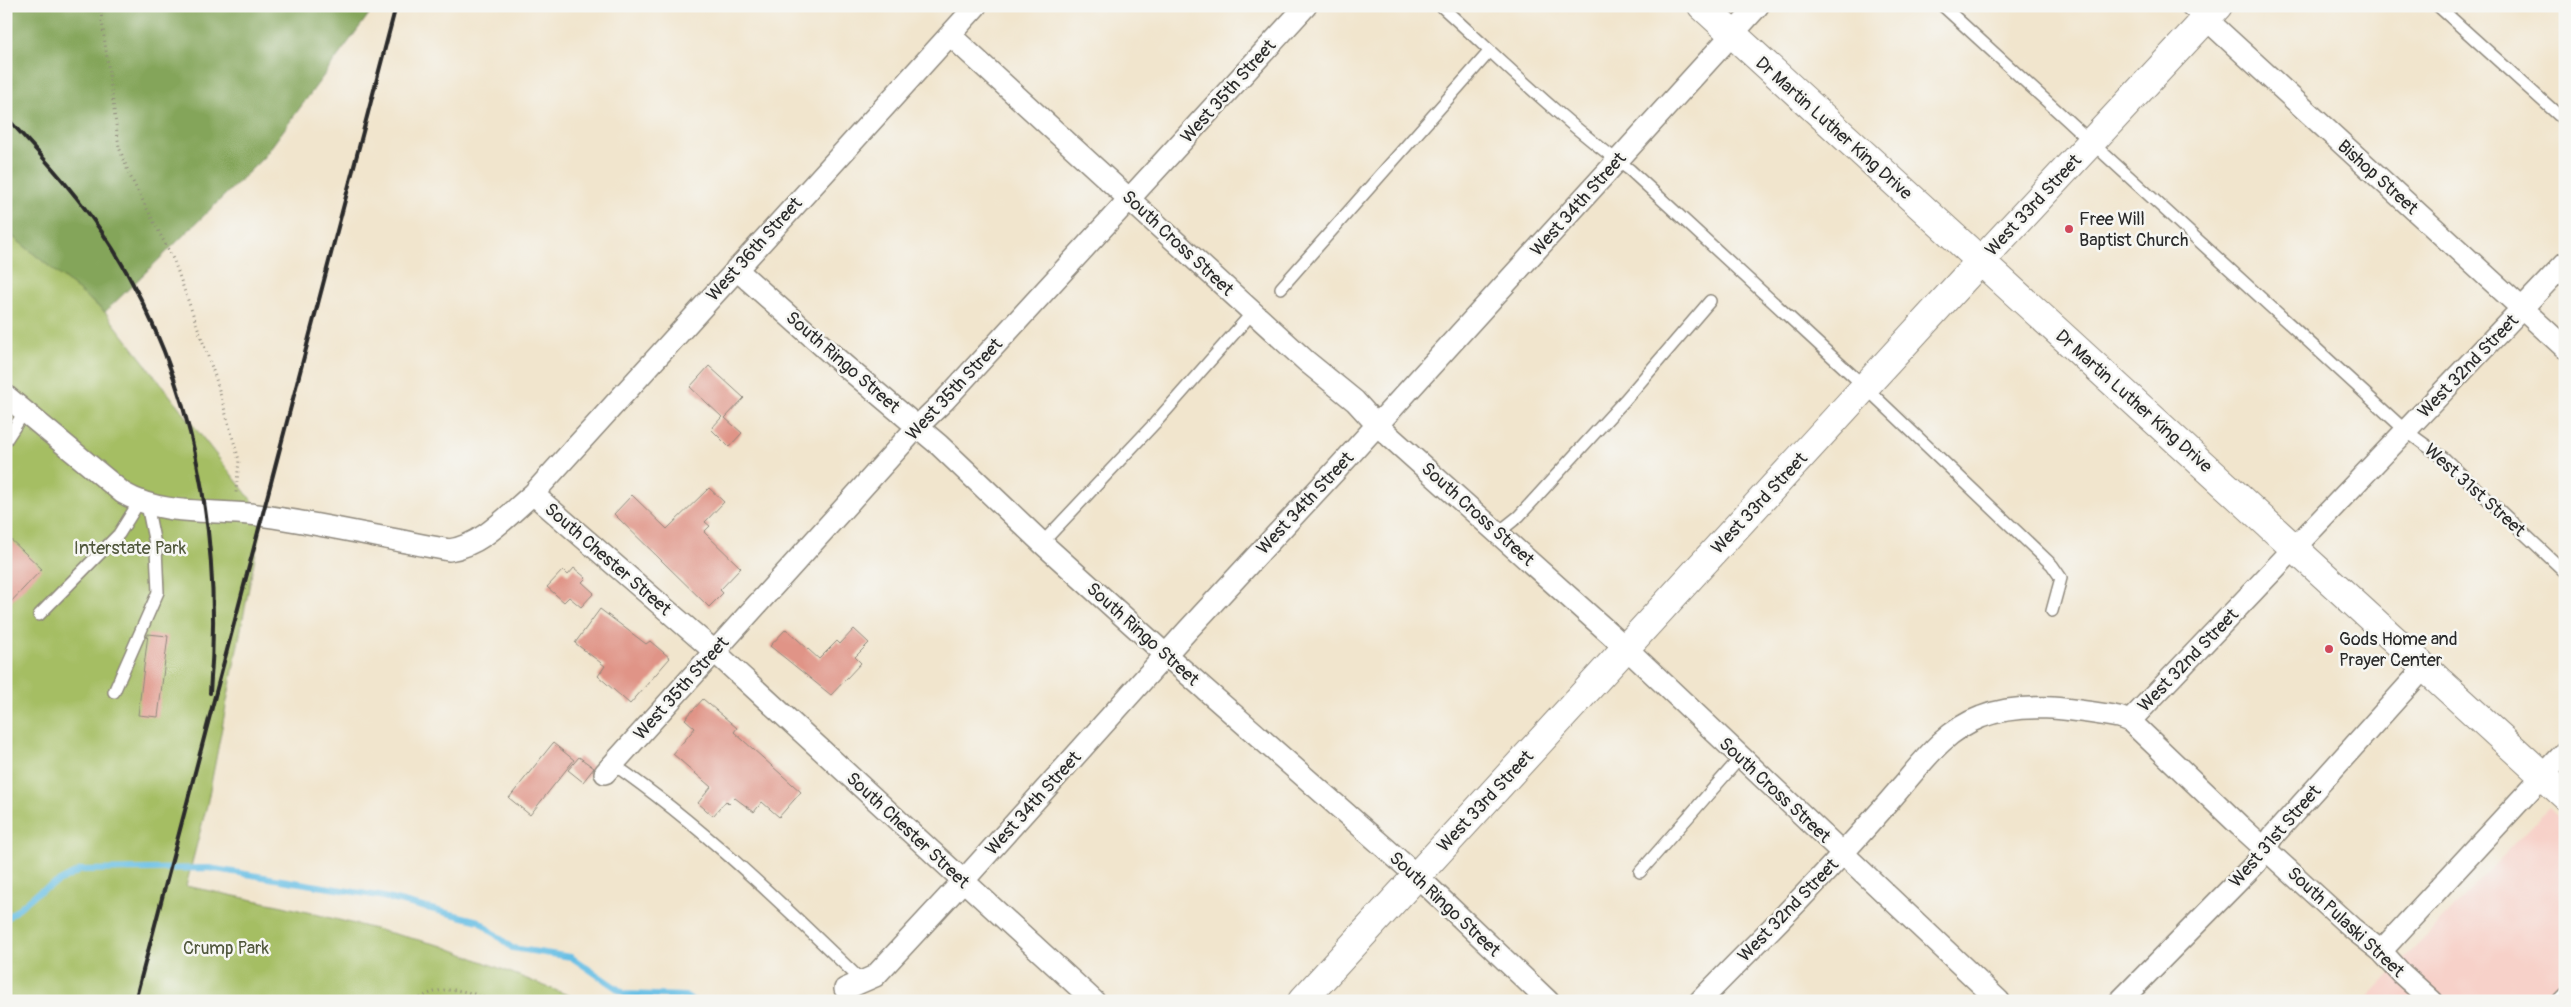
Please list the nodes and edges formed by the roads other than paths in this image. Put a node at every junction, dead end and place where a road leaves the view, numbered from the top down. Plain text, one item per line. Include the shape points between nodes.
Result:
1 (976, 6) edge
2 (1306, 6) edge
3 (1441, 6) edge
4 (1702, 6) edge
5 (1758, 6) edge
6 (1944, 6) edge
7 (2438, 6) edge
8 (2205, 11) edge
9 (950, 35) junction
10 (1733, 35) junction
11 (1490, 51) junction
12 (2565, 121) edge
13 (2091, 142) junction
14 (1617, 161) junction
15 (1129, 199) junction
16 (1981, 261) junction
17 (2565, 263) edge
18 (736, 270) junction
19 (1281, 288) dead end
20 (1710, 302) dead end
21 (2522, 309) junction
22 (1253, 312) junction
23 (2565, 348) edge
24 (1865, 387) junction
25 (6, 396) edge
26 (24, 411) junction
27 (1377, 425) junction
28 (918, 426) junction
29 (2406, 431) junction
30 (6, 440) edge
31 (533, 494) junction
32 (143, 504) junction
33 (1499, 532) junction
34 (1042, 543) junction
35 (2295, 549) junction
36 (2565, 572) edge
37 (2052, 611) dead end
38 (39, 615) dead end
39 (1626, 648) junction
40 (714, 651) junction
41 (1166, 655) junction
42 (2424, 668) junction
43 (114, 692) dead end
44 (2130, 721) junction
45 (2565, 752) edge
46 (1740, 758) junction
47 (609, 769) joint
48 (2543, 776) junction
49 (2565, 796) edge
50 (2266, 848) junction
51 (1843, 854) junction
52 (1640, 872) dead end
53 (1417, 876) junction
54 (964, 880) junction
55 (2381, 951) junction
56 (855, 986) joint
57 (2565, 994) edge
58 (1094, 1001) edge
59 (1302, 1001) edge
60 (1548, 1001) edge
61 (1700, 1001) edge
62 (1999, 1001) edge
63 (2120, 1001) edge
64 (2432, 1001) edge
65 (2558, 1001) edge

1 - 9 street, West 36th Street
2 - 15 street, West 35th Street
3 - 11 lane
4 - 10 street, Dr Martin Luther King Drive
5 - 10 street, West 34th Street
6 - 13 lane, West 31st Street
7 - 12 lane
8 - 13 street, West 33rd Street
8 - 21 street, Bishop Street
9 - 15 street, South Cross Street
9 - 18 street, West 36th Street
10 - 14 street, West 34th Street
10 - 16 street, Dr Martin Luther King Drive
11 - 14 lane
11 - 19 lane
13 - 16 street, West 33rd Street
13 - 29 lane, West 31st Street
14 - 24 lane
14 - 27 street, West 34th Street
15 - 22 street, South Cross Street via 1147,212
15 - 28 street, West 35th Street
16 - 24 street, West 33rd Street
16 - 35 street, Dr Martin Luther King Drive
17 - 21 street, West 32nd Street
18 - 28 street, South Ringo Street
18 - 31 street, West 36th Street
20 - 33 lane via 1519,516
21 - 23 street, Bishop Street
21 - 29 street, West 32nd Street
22 - 27 street, South Cross Street via 1306,361 1356,400
22 - 34 lane via 1155,423
24 - 37 lane via 2052,565 2061,578
24 - 39 street, West 33rd Street
25 - 26 street, South Chester Street
26 - 30 lane
26 - 32 street, South Chester Street via 123,493
27 - 33 street, South Cross Street
27 - 41 street, West 34th Street
28 - 34 street, South Ringo Street
28 - 40 street, West 35th Street
29 - 35 street, West 32nd Street
29 - 36 lane, West 31st Street via 2445,459
31 - 32 street, South Chester Street via 476,542 449,550 263,515 157,508
31 - 40 street, South Chester Street
32 - 38 lane via 119,534
32 - 43 lane via 156,549 158,592
33 - 39 street, South Cross Street
34 - 41 street, South Ringo Street
35 - 42 street, Dr Martin Luther King Drive
35 - 44 street, West 32nd Street
39 - 46 street, South Cross Street
39 - 53 street, West 33rd Street
40 - 47 street, West 35th Street
40 - 54 street, South Chester Street
41 - 53 street, South Ringo Street
41 - 54 street, West 34th Street
42 - 48 street, Dr Martin Luther King Drive
42 - 50 street, West 31st Street via 2273,836
44 - 50 street, South Pulaski Street
44 - 51 street, West 32nd Street via 2055,709 2006,710 1979,718 1933,749
45 - 48 street
46 - 51 street, South Cross Street
46 - 52 lane
47 - 56 lane via 644,786 728,854
48 - 49 street, Dr Martin Luther King Drive
48 - 55 street
50 - 55 street, South Pulaski Street
50 - 63 street, West 31st Street via 2256,863
51 - 61 street, West 32nd Street
51 - 62 street, South Cross Street
53 - 59 street, West 33rd Street
53 - 60 street, South Ringo Street
54 - 56 street, West 34th Street via 875,976
54 - 58 street, South Chester Street
55 - 64 street, South Pulaski Street
57 - 65 lane

